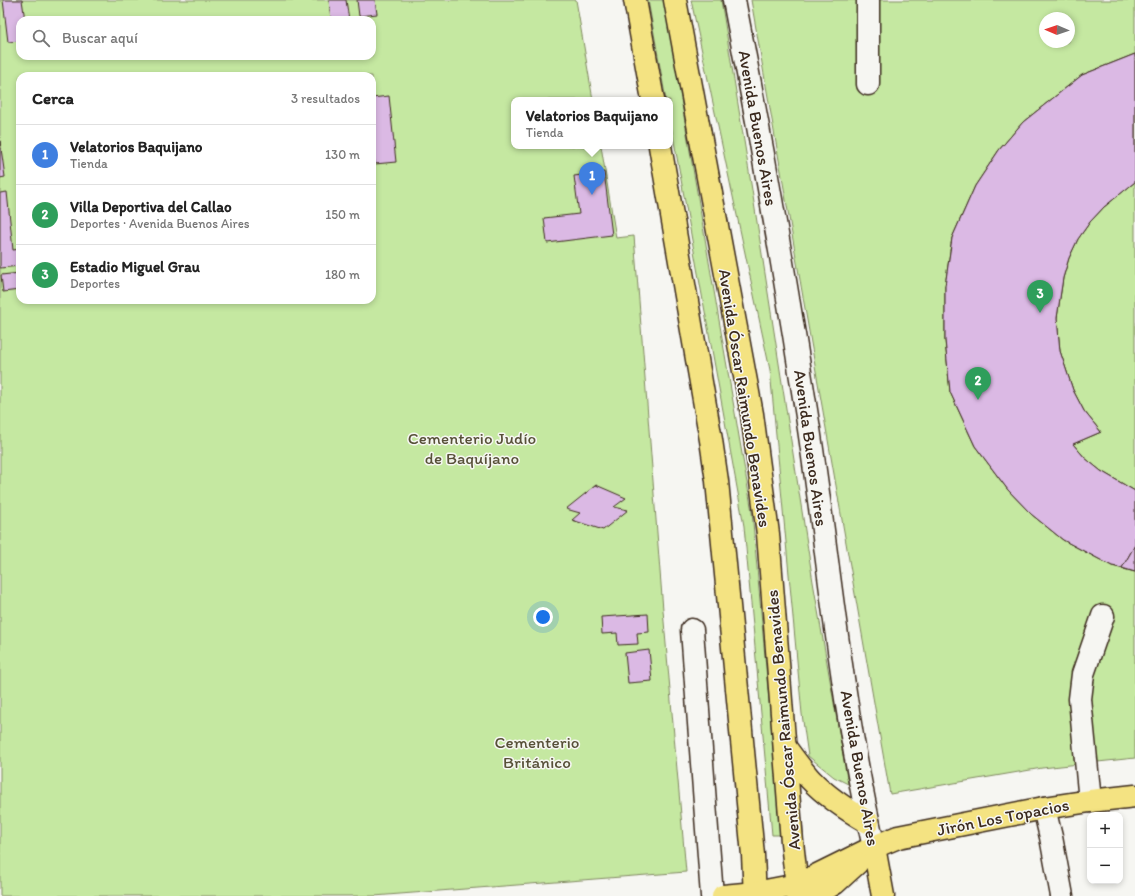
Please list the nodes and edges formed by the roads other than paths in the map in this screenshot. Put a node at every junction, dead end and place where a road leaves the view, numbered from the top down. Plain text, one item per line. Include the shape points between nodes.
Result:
1 (635, 0) edge
2 (675, 0) edge
3 (734, 0) edge
4 (868, 0) edge
5 (868, 84) dead end
6 (651, 97) edge
7 (661, 149) edge
8 (1103, 616) dead end
9 (692, 630) dead end
10 (785, 747) junction
11 (1135, 796) edge
12 (1090, 801) junction
13 (1044, 808) junction
14 (868, 822) junction
15 (874, 847) junction
16 (803, 892) edge
17 (755, 895) edge
18 (712, 896) edge
19 (723, 896) edge
20 (883, 896) edge
21 (1062, 896) edge

1 - 6 main road
2 - 10 main road, Avenida Óscar Raimundo Benavides via 752,414 768,534
3 - 14 street, Avenida Buenos Aires via 783,268 810,437 851,729
4 - 5 street
7 - 17 main road via 717,481
8 - 12 street via 1083,674 1080,699
9 - 18 street
10 - 14 main road via 809,778 822,790 842,808
10 - 16 main road, Avenida Óscar Raimundo Benavides
11 - 12 main road, Jirón Los Topacios
12 - 13 main road, Jirón Los Topacios
13 - 15 main road, Jirón Los Topacios via 898,837
13 - 21 street
14 - 15 street, Avenida Buenos Aires
15 - 16 main road, Jirón Los Topacios
15 - 20 main road, Avenida Buenos Aires
16 - 17 main road, Jirón Los Topacios
17 - 19 main road, Jirón Los Topacios

